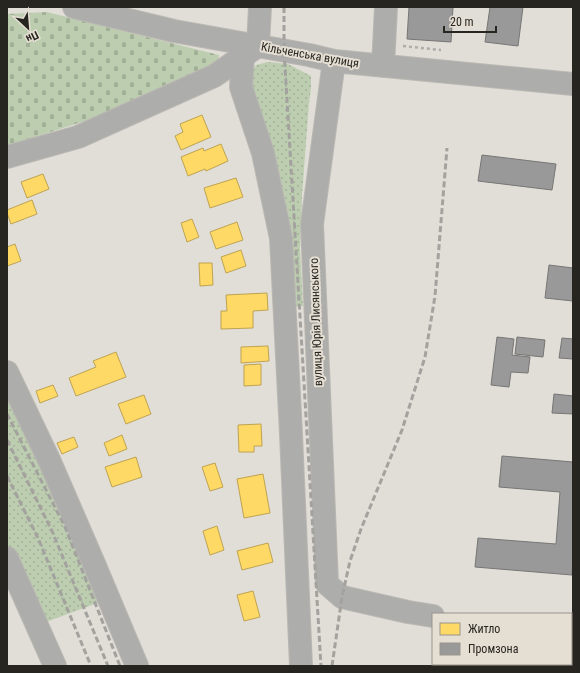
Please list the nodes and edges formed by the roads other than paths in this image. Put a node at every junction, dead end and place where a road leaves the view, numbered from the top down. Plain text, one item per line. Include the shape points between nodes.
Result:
1 (74, 7) edge
2 (260, 7) edge
3 (386, 7) edge
4 (251, 51) junction
5 (334, 61) junction
6 (383, 66) junction
7 (573, 84) edge
8 (7, 157) edge
9 (7, 372) edge
10 (7, 558) edge
11 (432, 616) edge
12 (55, 666) edge
13 (137, 666) edge
14 (301, 666) edge

1 - 4 street, Кільченська вулиця
2 - 4 street
3 - 6 street
4 - 5 street, Кільченська вулиця via 309,55
4 - 8 street via 214,76 78,137
4 - 14 street via 241,87 264,152 281,238
5 - 6 street, Кільченська вулиця
5 - 11 street, вулиця Юрія Лисянського via 312,224 327,584 342,597
6 - 7 street, Кільченська вулиця
9 - 13 street via 50,462
10 - 12 street

